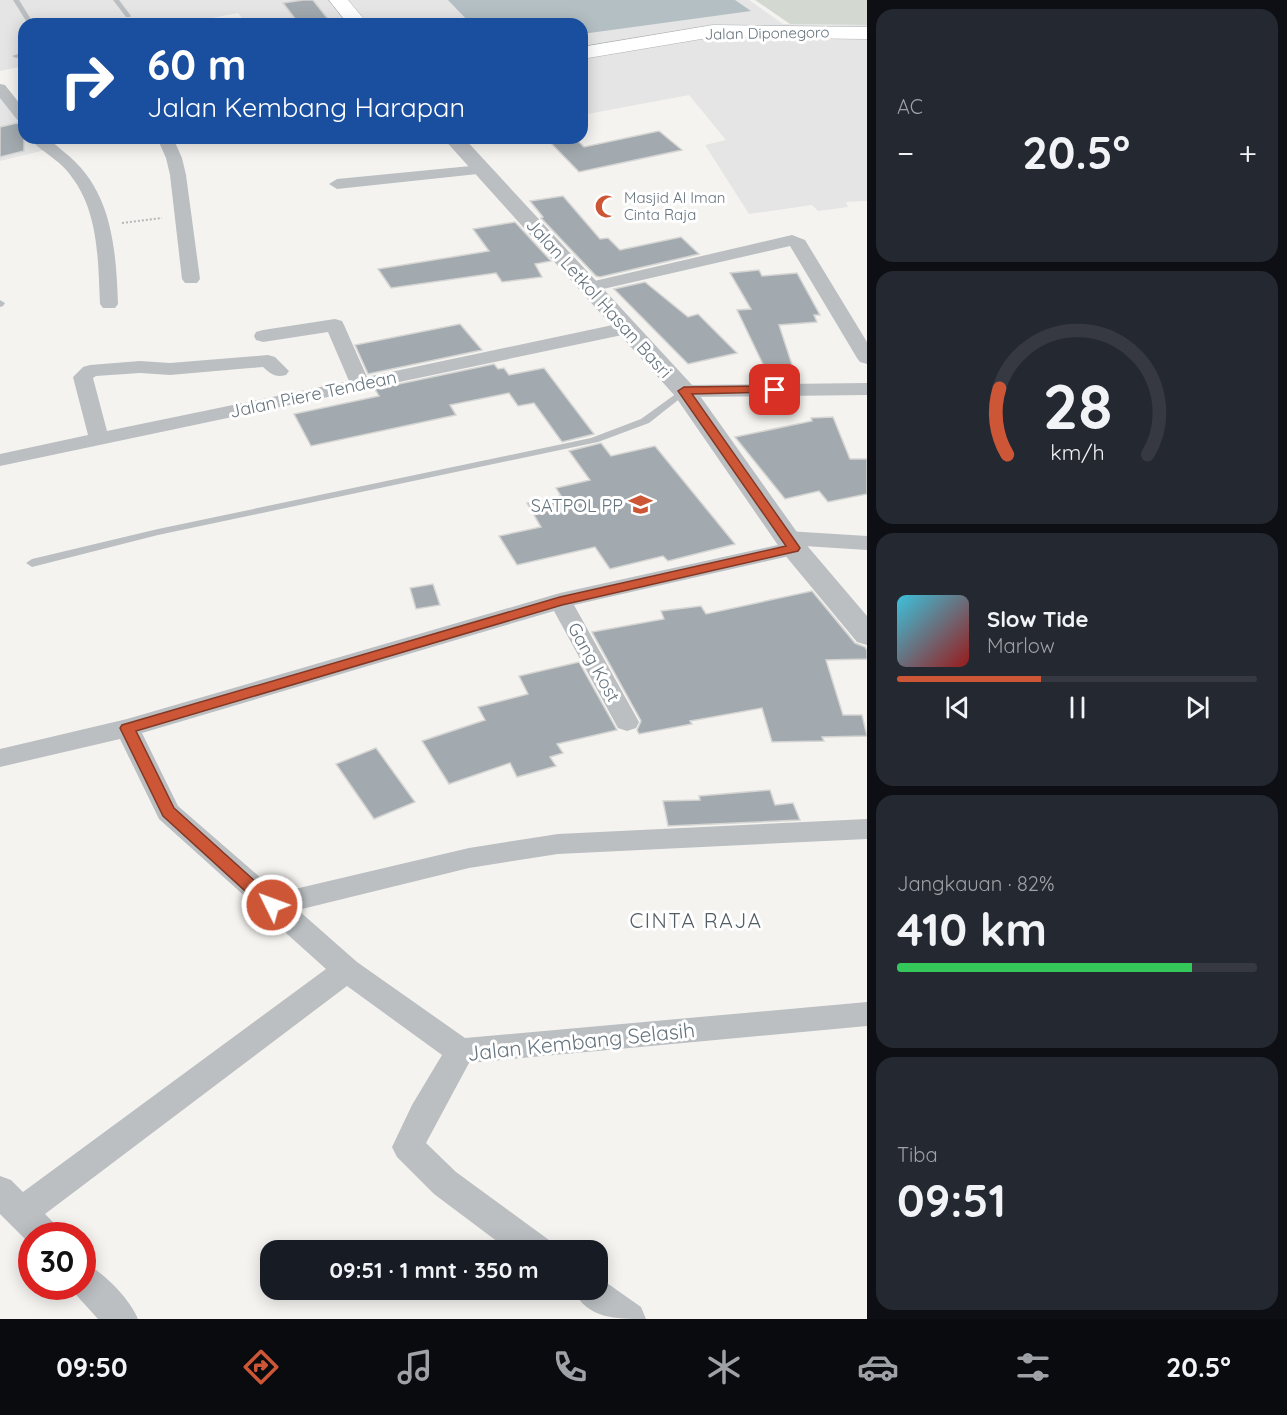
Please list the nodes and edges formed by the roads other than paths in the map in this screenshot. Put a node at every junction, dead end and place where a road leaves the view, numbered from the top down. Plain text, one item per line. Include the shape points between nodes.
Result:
1 (16, 0) edge
2 (116, 0) edge
3 (338, 0) edge
4 (128, 16) dead end
5 (27, 18) edge
6 (353, 18) edge
7 (867, 33) edge
8 (668, 39) junction
9 (867, 46) edge
10 (588, 52) edge
11 (0, 88) edge
12 (18, 111) edge
13 (45, 144) edge
14 (168, 144) edge
15 (458, 144) edge
16 (481, 170) junction
17 (337, 184) dead end
18 (191, 279) dead end
19 (590, 287) junction
20 (109, 304) dead end
21 (627, 328) junction
22 (263, 336) dead end
23 (867, 358) edge
24 (279, 371) dead end
25 (360, 384) junction
26 (867, 389) edge
27 (684, 391) junction
28 (99, 439) junction
29 (0, 460) edge
30 (790, 543) junction
31 (867, 543) edge
32 (32, 562) dead end
33 (560, 602) junction
34 (867, 635) edge
35 (627, 722) dead end
36 (127, 728) junction
37 (0, 758) edge
38 (867, 829) edge
39 (272, 905) junction
40 (347, 970) junction
41 (867, 1014) edge
42 (460, 1051) junction
43 (11, 1202) edge
44 (30, 1222) edge
45 (522, 1240) edge
46 (96, 1295) edge
47 (603, 1300) edge
48 (113, 1316) edge
49 (629, 1319) edge

1 - 5 lane
2 - 4 lane
3 - 6 main road
7 - 8 main road, Jalan Diponegoro via 713,31
8 - 9 main road, Jalan Diponegoro via 715,44
8 - 10 main road, Jalan Diponegoro
11 - 12 street
13 - 20 street via 77,172 93,200 106,236
14 - 18 street via 178,175
15 - 16 street, Jalan Letkol Hasan Basri
16 - 17 street
16 - 19 street, Jalan Letkol Hasan Basri
19 - 21 street, Jalan Letkol Hasan Basri
19 - 23 street via 792,240 799,244
21 - 25 street, Jalan Piere Tendean
21 - 27 street, Jalan Letkol Hasan Basri
22 - 25 street via 334,325
24 - 28 street via 268,361 90,371 83,377
25 - 28 street, Jalan Piere Tendean
26 - 27 street
27 - 30 street, Jalan Letkol Hasan Basri
27 - 32 lane via 645,421 594,440
28 - 29 street, Jalan Piere Tendean
30 - 31 street
30 - 33 street
30 - 34 street, Jalan Letkol Hasan Basri
33 - 35 street, Gang Kost
33 - 36 street
36 - 37 street
36 - 39 street via 168,812
38 - 39 street via 558,844 469,858
39 - 40 street
40 - 42 street
40 - 43 street
41 - 42 street, Jalan Kembang Selasih
42 - 45 street, Jalan Kembang Selasih via 408,1147 445,1183
43 - 44 street
46 - 48 street
47 - 49 street

